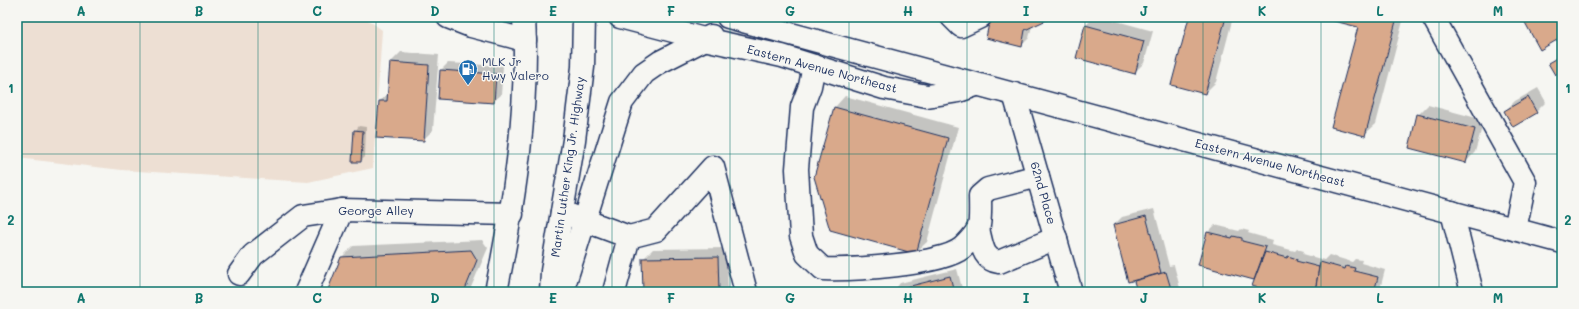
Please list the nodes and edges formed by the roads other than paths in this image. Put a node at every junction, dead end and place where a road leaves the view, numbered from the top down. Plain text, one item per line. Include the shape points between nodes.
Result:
1 (524, 17) edge
2 (584, 17) edge
3 (620, 17) edge
4 (952, 17) edge
5 (980, 17) edge
6 (1433, 17) edge
7 (451, 18) edge
8 (744, 19) edge
9 (704, 39) junction
10 (525, 40) junction
11 (814, 66) junction
12 (977, 84) junction
13 (1014, 94) junction
14 (1038, 176) junction
15 (342, 210) junction
16 (562, 212) junction
17 (1452, 212) junction
18 (512, 214) junction
19 (585, 221) junction
20 (978, 229) junction
21 (1515, 229) junction
22 (629, 237) junction
23 (1056, 238) junction
24 (1562, 242) edge
25 (239, 274) dead end
26 (306, 292) edge
27 (496, 292) edge
28 (551, 292) edge
29 (562, 292) edge
30 (614, 292) edge
31 (746, 292) edge
32 (1072, 292) edge
33 (1472, 292) edge

1 - 10 main road
2 - 16 main road, Martin Luther King Jr. Highway via 583,67
3 - 9 main road, Eastern Avenue Northeast
4 - 5 main road via 961,26
6 - 21 main road via 1525,182
7 - 10 main road
8 - 9 main road
8 - 12 main road, Eastern Avenue Northeast
9 - 11 main road, Eastern Avenue Northeast via 782,56
9 - 19 main road via 644,74 622,102
10 - 18 main road via 526,56
11 - 12 main road, Eastern Avenue Northeast via 884,88 927,96 959,91
11 - 20 main road via 802,108 797,169 801,236 808,254 823,269 856,270 927,260 962,248
12 - 13 main road, Eastern Avenue Northeast
13 - 14 main road, 62nd Place
13 - 17 main road, Eastern Avenue Northeast
14 - 20 main road via 988,189 980,196
14 - 23 main road, 62nd Place
15 - 18 main road, George Alley
15 - 25 main road, George Alley via 303,216 253,256
15 - 26 main road
16 - 19 main road
16 - 28 main road, Martin Luther King Jr. Highway
17 - 21 main road, Eastern Avenue Northeast
17 - 33 main road
18 - 27 main road
19 - 22 main road
19 - 29 main road
20 - 23 main road via 986,257 999,262
21 - 24 main road, Eastern Avenue Northeast
22 - 30 main road
22 - 31 main road via 656,230 713,167
23 - 32 main road, 62nd Place

